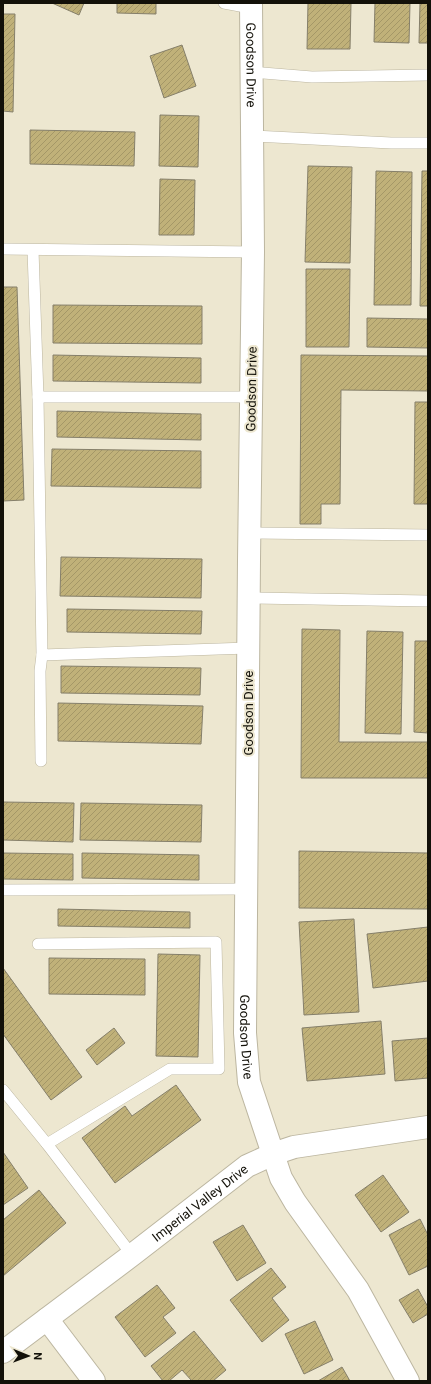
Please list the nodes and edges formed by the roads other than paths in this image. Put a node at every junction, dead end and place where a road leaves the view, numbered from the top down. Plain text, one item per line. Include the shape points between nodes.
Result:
1 (224, 3) edge
2 (251, 6) edge
3 (251, 72) junction
4 (428, 75) edge
5 (252, 136) junction
6 (428, 143) edge
7 (3, 249) edge
8 (33, 250) junction
9 (253, 252) junction
10 (38, 397) junction
11 (251, 397) junction
12 (249, 533) junction
13 (428, 535) edge
14 (248, 598) junction
15 (428, 601) edge
16 (248, 648) junction
17 (42, 655) junction
18 (41, 761) dead end
19 (3, 890) edge
20 (247, 890) junction
21 (38, 944) dead end
22 (3, 1090) edge
23 (428, 1127) edge
24 (47, 1144) junction
25 (273, 1154) junction
26 (132, 1256) junction
27 (47, 1319) junction
28 (3, 1352) edge
29 (94, 1381) edge
30 (408, 1381) edge

1 - 2 lane
2 - 3 street, Goodson Drive
3 - 4 lane via 312,77
3 - 5 street, Goodson Drive
5 - 6 lane
5 - 9 street, Goodson Drive
7 - 8 lane
8 - 9 lane
8 - 10 lane
9 - 11 street, Goodson Drive
10 - 11 lane
10 - 17 lane
11 - 12 street, Goodson Drive
12 - 13 lane
12 - 14 street, Goodson Drive
14 - 15 lane
14 - 16 street, Goodson Drive
16 - 17 lane
16 - 20 street, Goodson Drive
17 - 18 lane
19 - 20 lane
20 - 25 street, Goodson Drive via 246,1033 249,1082
21 - 24 lane via 216,942 219,1069 170,1069
22 - 24 lane
23 - 25 street, Imperial Valley Drive via 294,1147
24 - 26 lane
25 - 26 street, Imperial Valley Drive via 247,1166
25 - 30 street, Goodson Drive via 281,1178 295,1202 358,1290
26 - 27 street, Imperial Valley Drive
27 - 28 street, Imperial Valley Drive
27 - 29 street

